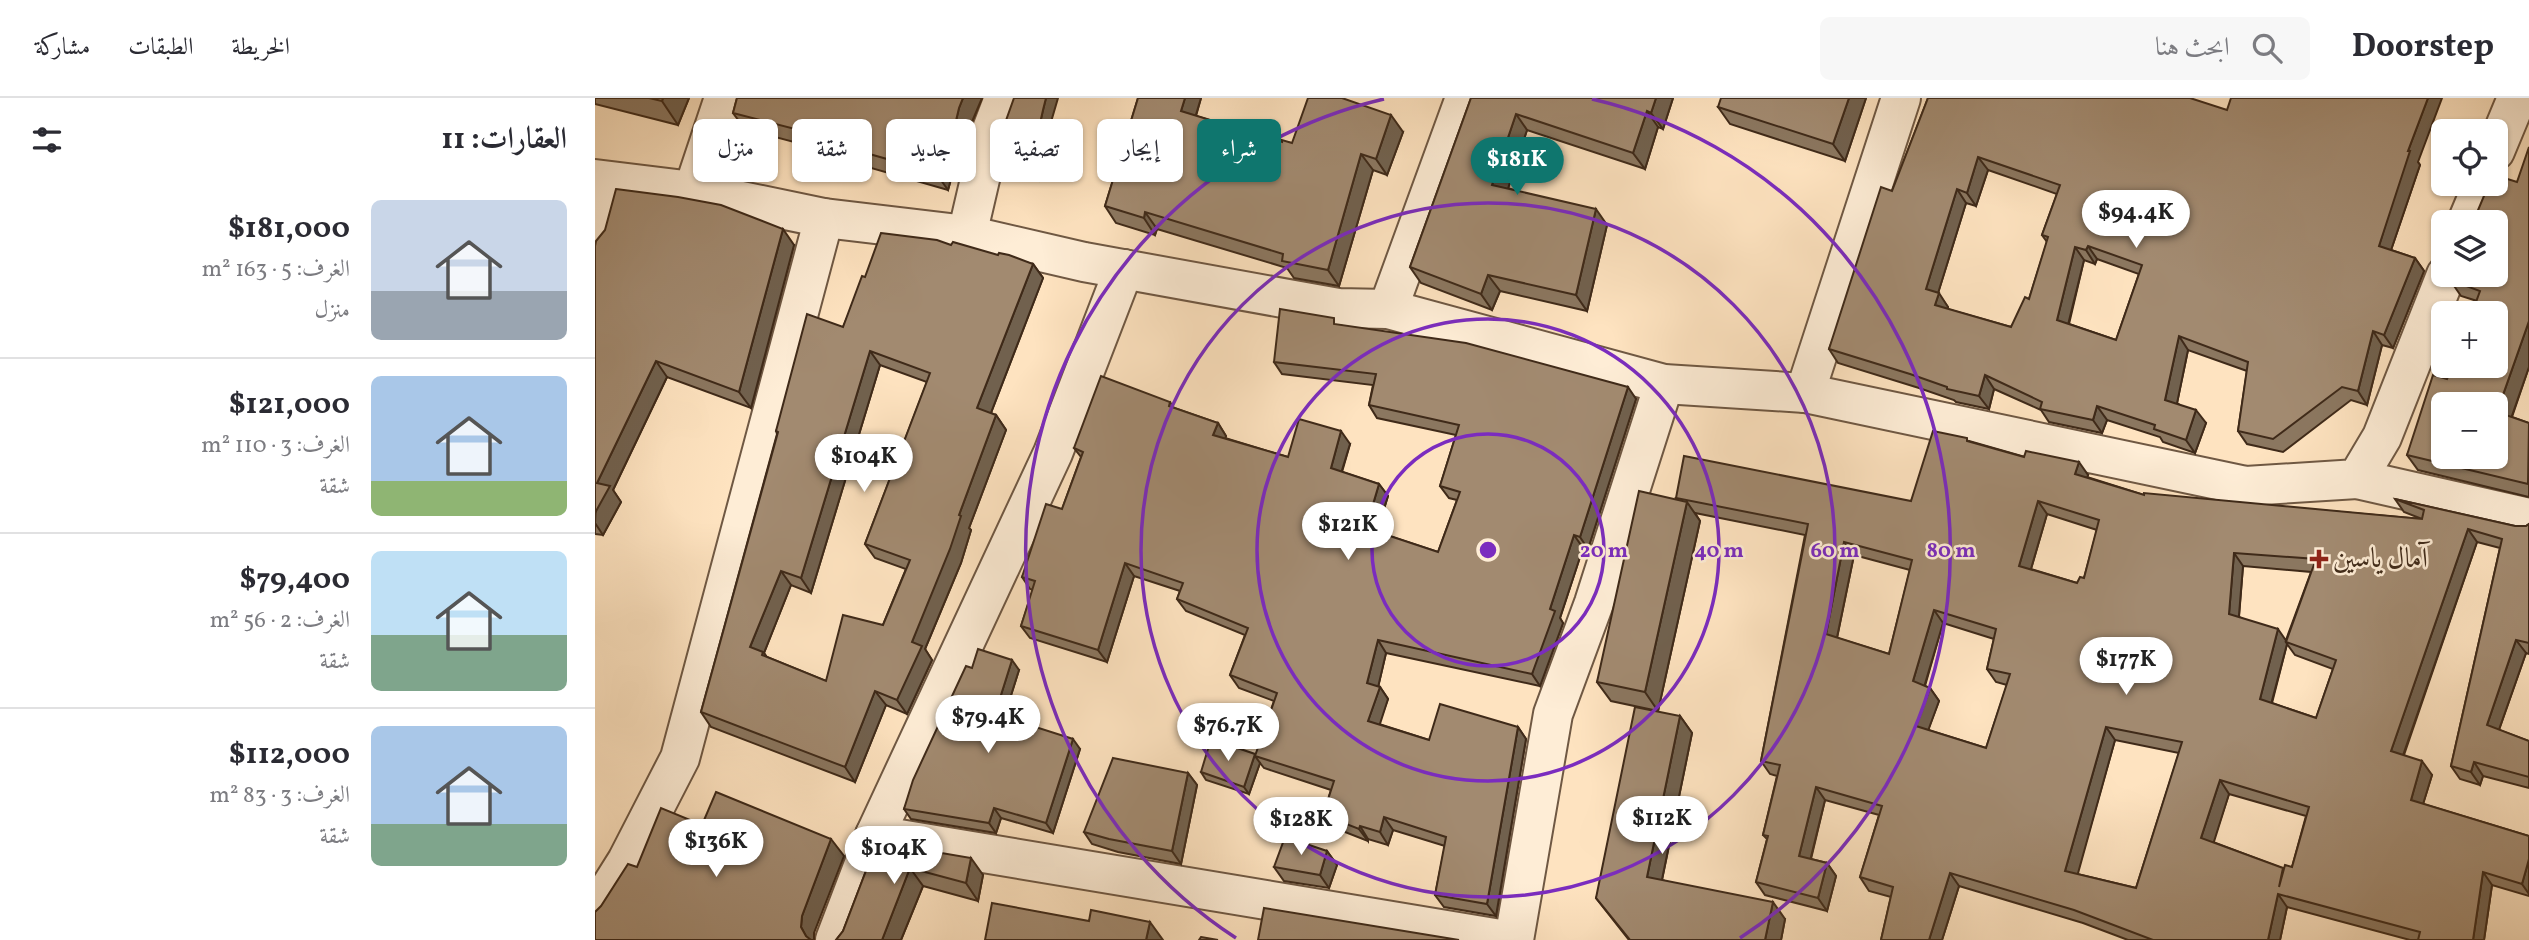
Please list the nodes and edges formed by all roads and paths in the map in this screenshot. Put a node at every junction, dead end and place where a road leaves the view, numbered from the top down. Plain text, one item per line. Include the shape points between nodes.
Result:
1 (724, 98) edge
2 (1004, 98) edge
3 (1465, 98) edge
4 (1901, 98) edge
5 (2517, 98) edge
6 (2508, 120) edge
7 (603, 181) edge
8 (692, 191) junction
9 (824, 218) junction
10 (967, 235) junction
11 (595, 240) edge
12 (1124, 269) junction
13 (2442, 287) edge
14 (1388, 309) junction
15 (1664, 384) junction
16 (1805, 393) junction
17 (2357, 480) junction
18 (2529, 518) edge
19 (875, 835) junction
20 (595, 912) edge
21 (835, 940) edge
22 (1506, 940) edge
23 (1514, 940) edge

1 - 8 street
2 - 10 street via 991,132
3 - 14 street
4 - 16 street
5 - 6 street
7 - 8 street
7 - 11 street
8 - 9 street
9 - 10 street
9 - 20 street via 680,758
10 - 12 street
12 - 14 street via 1338,308
12 - 19 street via 1053,453
13 - 17 street via 2382,437
14 - 15 street
15 - 16 street
15 - 23 street via 1553,714
16 - 17 street via 2246,486
17 - 18 street
19 - 21 street
19 - 22 street

